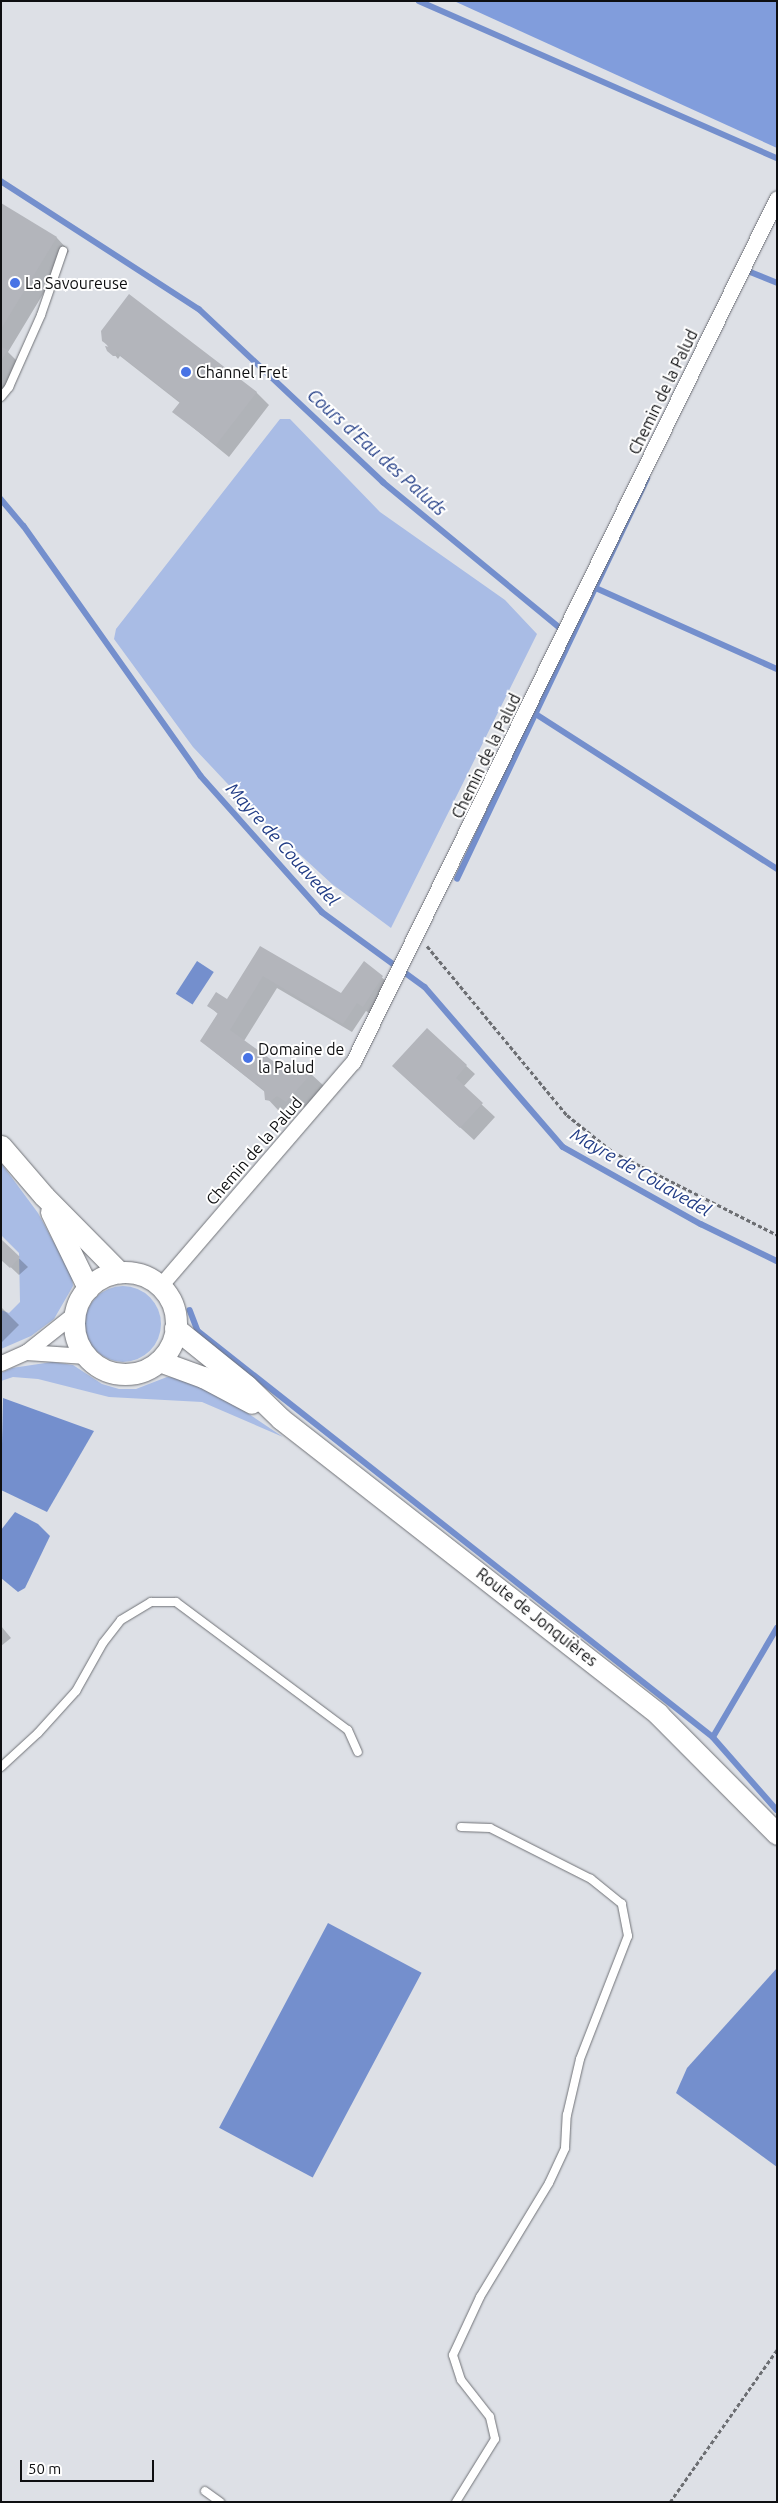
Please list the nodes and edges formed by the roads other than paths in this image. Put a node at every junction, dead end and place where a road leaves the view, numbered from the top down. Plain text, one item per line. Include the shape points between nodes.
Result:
1 (777, 198) edge
2 (63, 251) dead end
3 (1, 397) edge
4 (1, 1146) edge
5 (44, 1196) junction
6 (119, 1272) junction
7 (160, 1286) junction
8 (88, 1288) junction
9 (75, 1313) junction
10 (175, 1328) junction
11 (26, 1352) junction
12 (86, 1356) junction
13 (159, 1361) junction
14 (1, 1363) edge
15 (280, 1419) junction
16 (358, 1752) dead end
17 (1, 1766) edge
18 (462, 1827) dead end
19 (777, 1834) edge
20 (205, 2491) dead end
21 (220, 2502) edge
22 (456, 2502) edge

1 - 7 street, Chemin de la Palud via 353,1062
2 - 3 lane via 42,315 9,387
4 - 5 main road
5 - 6 main road
5 - 8 main road
6 - 7 main road via 147,1277
6 - 8 main road via 100,1278
7 - 10 main road via 172,1306
8 - 9 main road
9 - 11 street
9 - 12 main road via 78,1343
10 - 13 main road via 169,1349
10 - 15 main road, Route de Jonquières via 247,1386
11 - 12 street
11 - 14 street
12 - 13 main road via 108,1371 121,1374 135,1373
13 - 15 main road, Route de Jonquières via 203,1376
15 - 19 main road, Route de Jonquières via 658,1714
16 - 17 lane via 348,1730 176,1602 151,1602 121,1620 103,1643 76,1691 38,1733
18 - 22 lane via 490,1828 591,1879 622,1904 628,1936 580,2059 567,2115 565,2148 549,2183 480,2297 452,2355 461,2380 490,2417 495,2439
20 - 21 lane

